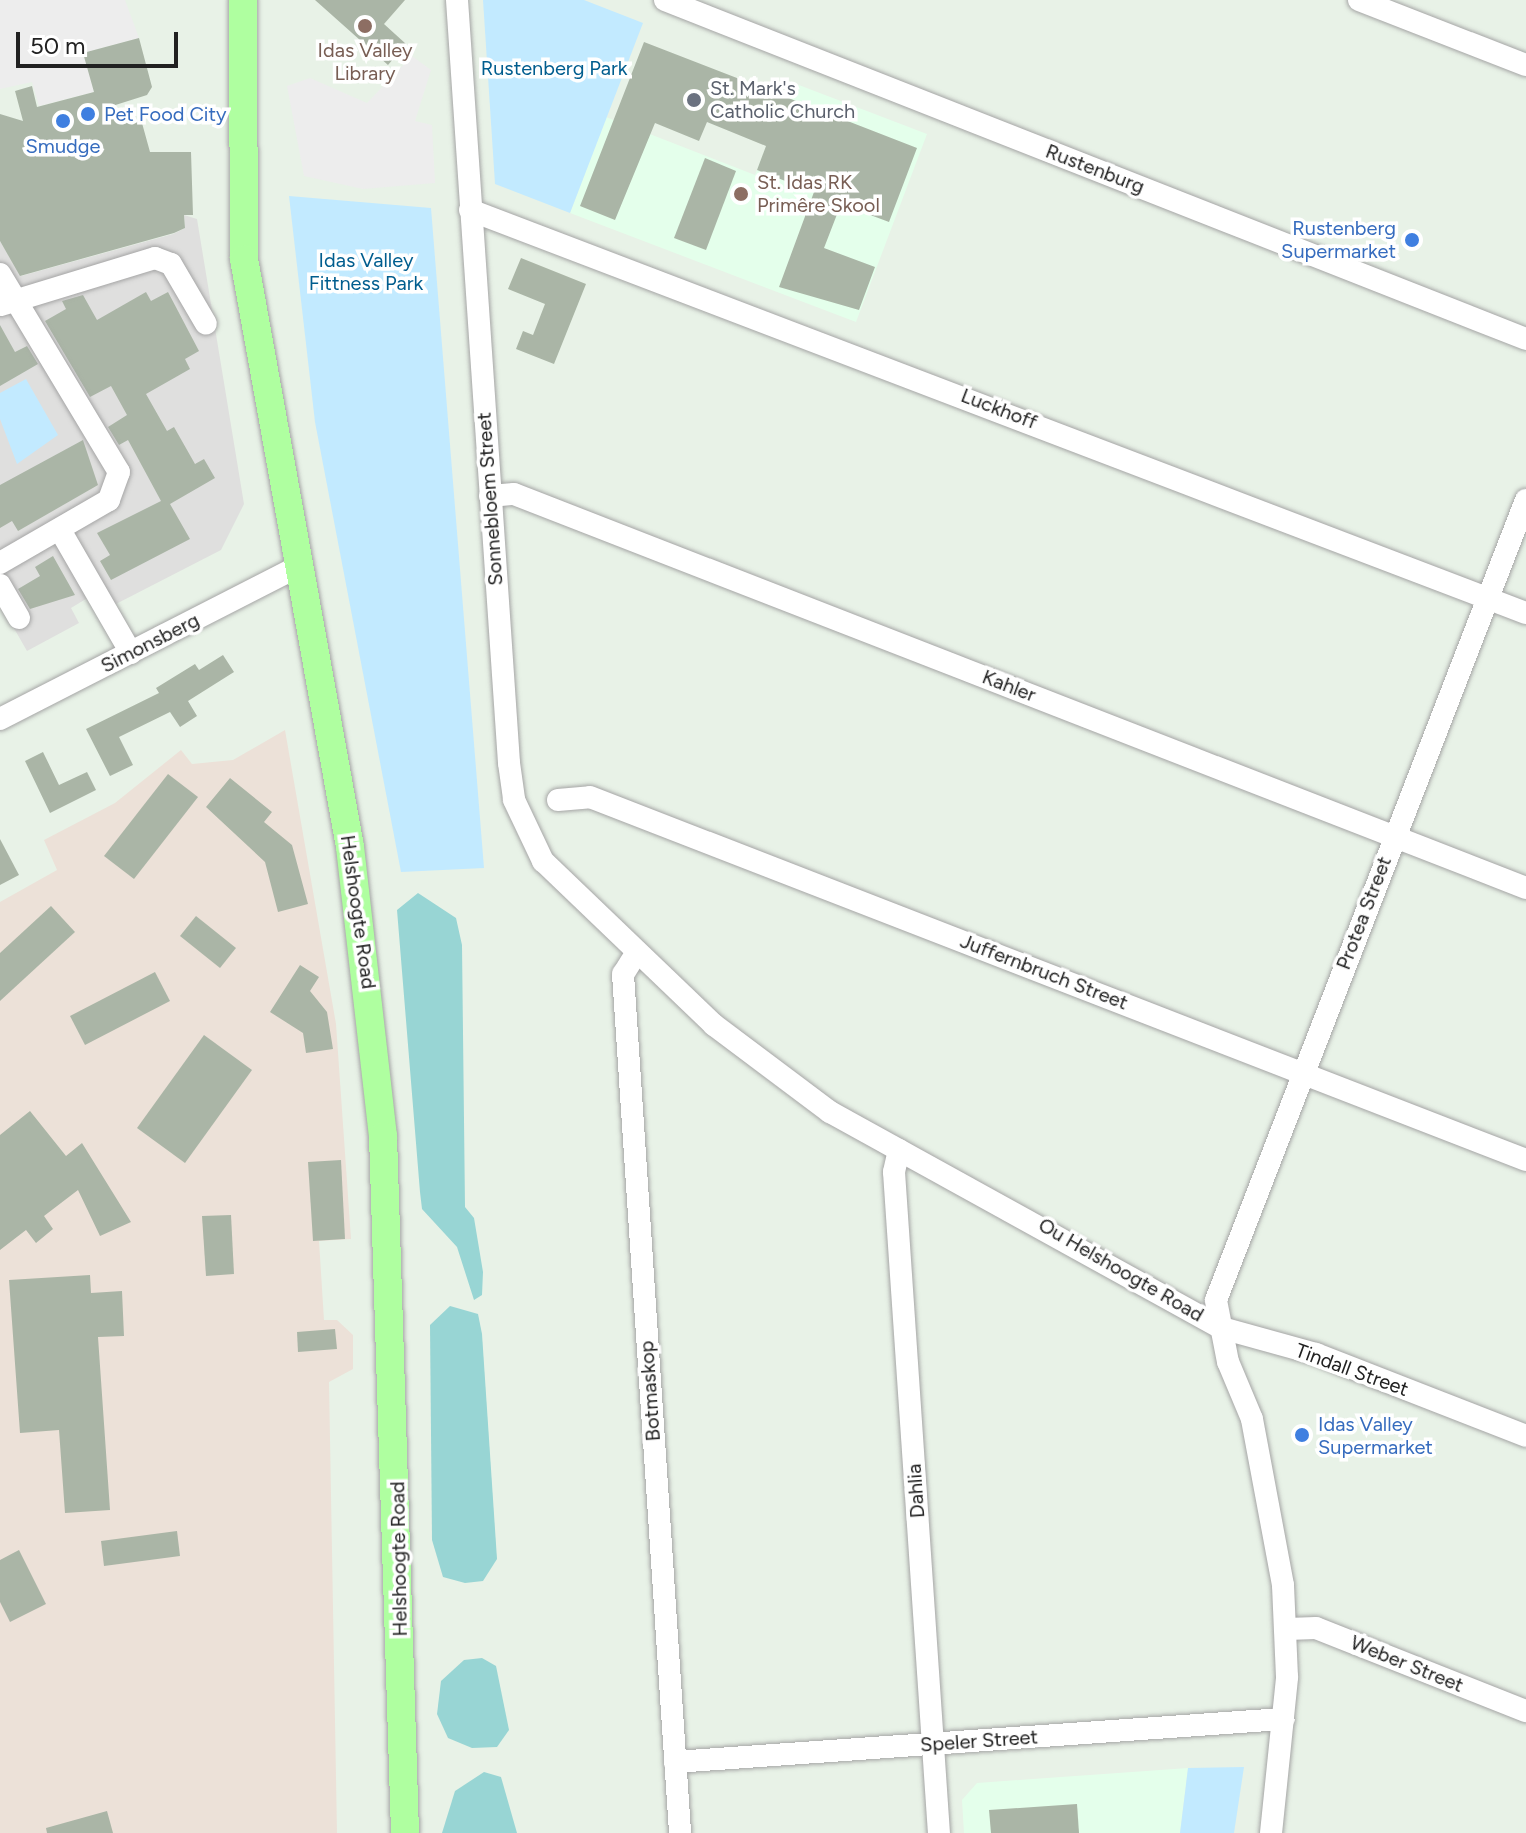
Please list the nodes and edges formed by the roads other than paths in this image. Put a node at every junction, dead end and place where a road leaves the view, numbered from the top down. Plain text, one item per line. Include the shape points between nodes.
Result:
1 (243, 0) edge
2 (457, 0) edge
3 (665, 0) edge
4 (1359, 0) edge
5 (1526, 65) edge
6 (470, 210) junction
7 (0, 274) edge
8 (7, 302) edge
9 (206, 324) dead end
10 (1526, 339) edge
11 (490, 496) junction
12 (1526, 500) edge
13 (60, 530) junction
14 (0, 563) edge
15 (299, 566) junction
16 (0, 585) edge
17 (1488, 598) junction
18 (1526, 613) edge
19 (19, 618) dead end
20 (131, 653) junction
21 (0, 719) edge
22 (558, 800) dead end
23 (1393, 836) junction
24 (1526, 888) edge
25 (637, 952) junction
26 (1304, 1072) junction
27 (899, 1150) junction
28 (1526, 1160) edge
29 (1222, 1328) junction
30 (1526, 1436) edge
31 (1287, 1629) junction
32 (1526, 1711) edge
33 (1283, 1719) junction
34 (933, 1745) junction
35 (675, 1762) junction
36 (405, 1833) edge
37 (680, 1833) edge
38 (939, 1833) edge
39 (1271, 1833) edge

1 - 15 main road, Helshoogte Road via 244,259
2 - 6 street, Sonnebloem Street
3 - 10 street, Rustenburg
4 - 5 street
6 - 11 street, Sonnebloem Street
6 - 17 street, Luckhoff
7 - 8 street
8 - 9 street via 155,258 171,264
8 - 13 street via 119,472 109,500
11 - 23 street, Kahler via 514,494
11 - 25 street, Sonnebloem Street via 514,800 543,861
12 - 17 street, Protea Street
13 - 14 street
13 - 20 street
15 - 20 street, Simonsberg
15 - 36 main road, Helshoogte Road via 350,847 383,1136
16 - 19 street
17 - 18 street, Luckhoff
17 - 23 street, Protea Street
20 - 21 street, Simonsberg
22 - 26 street, Juffernbruch Street via 590,797
23 - 24 street, Kahler
23 - 26 street, Protea Street
25 - 27 street, Ou Helshoogte Road via 775,1075
25 - 35 street, Botmaskop via 623,974
26 - 28 street, Juffernbruch Street
26 - 29 street, Protea Street via 1216,1300
27 - 29 street, Ou Helshoogte Road
27 - 34 street, Dahlia via 894,1172
29 - 30 street, Tindall Street via 1316,1354
29 - 31 street, Ou Helshoogte Road via 1252,1419
31 - 32 street, Weber Street via 1316,1628
31 - 33 street, Ou Helshoogte Road
33 - 34 street, Speler Street
33 - 39 street, Ou Helshoogte Road
34 - 35 street, Speler Street
34 - 38 street, Dahlia
35 - 37 street, Botmaskop

